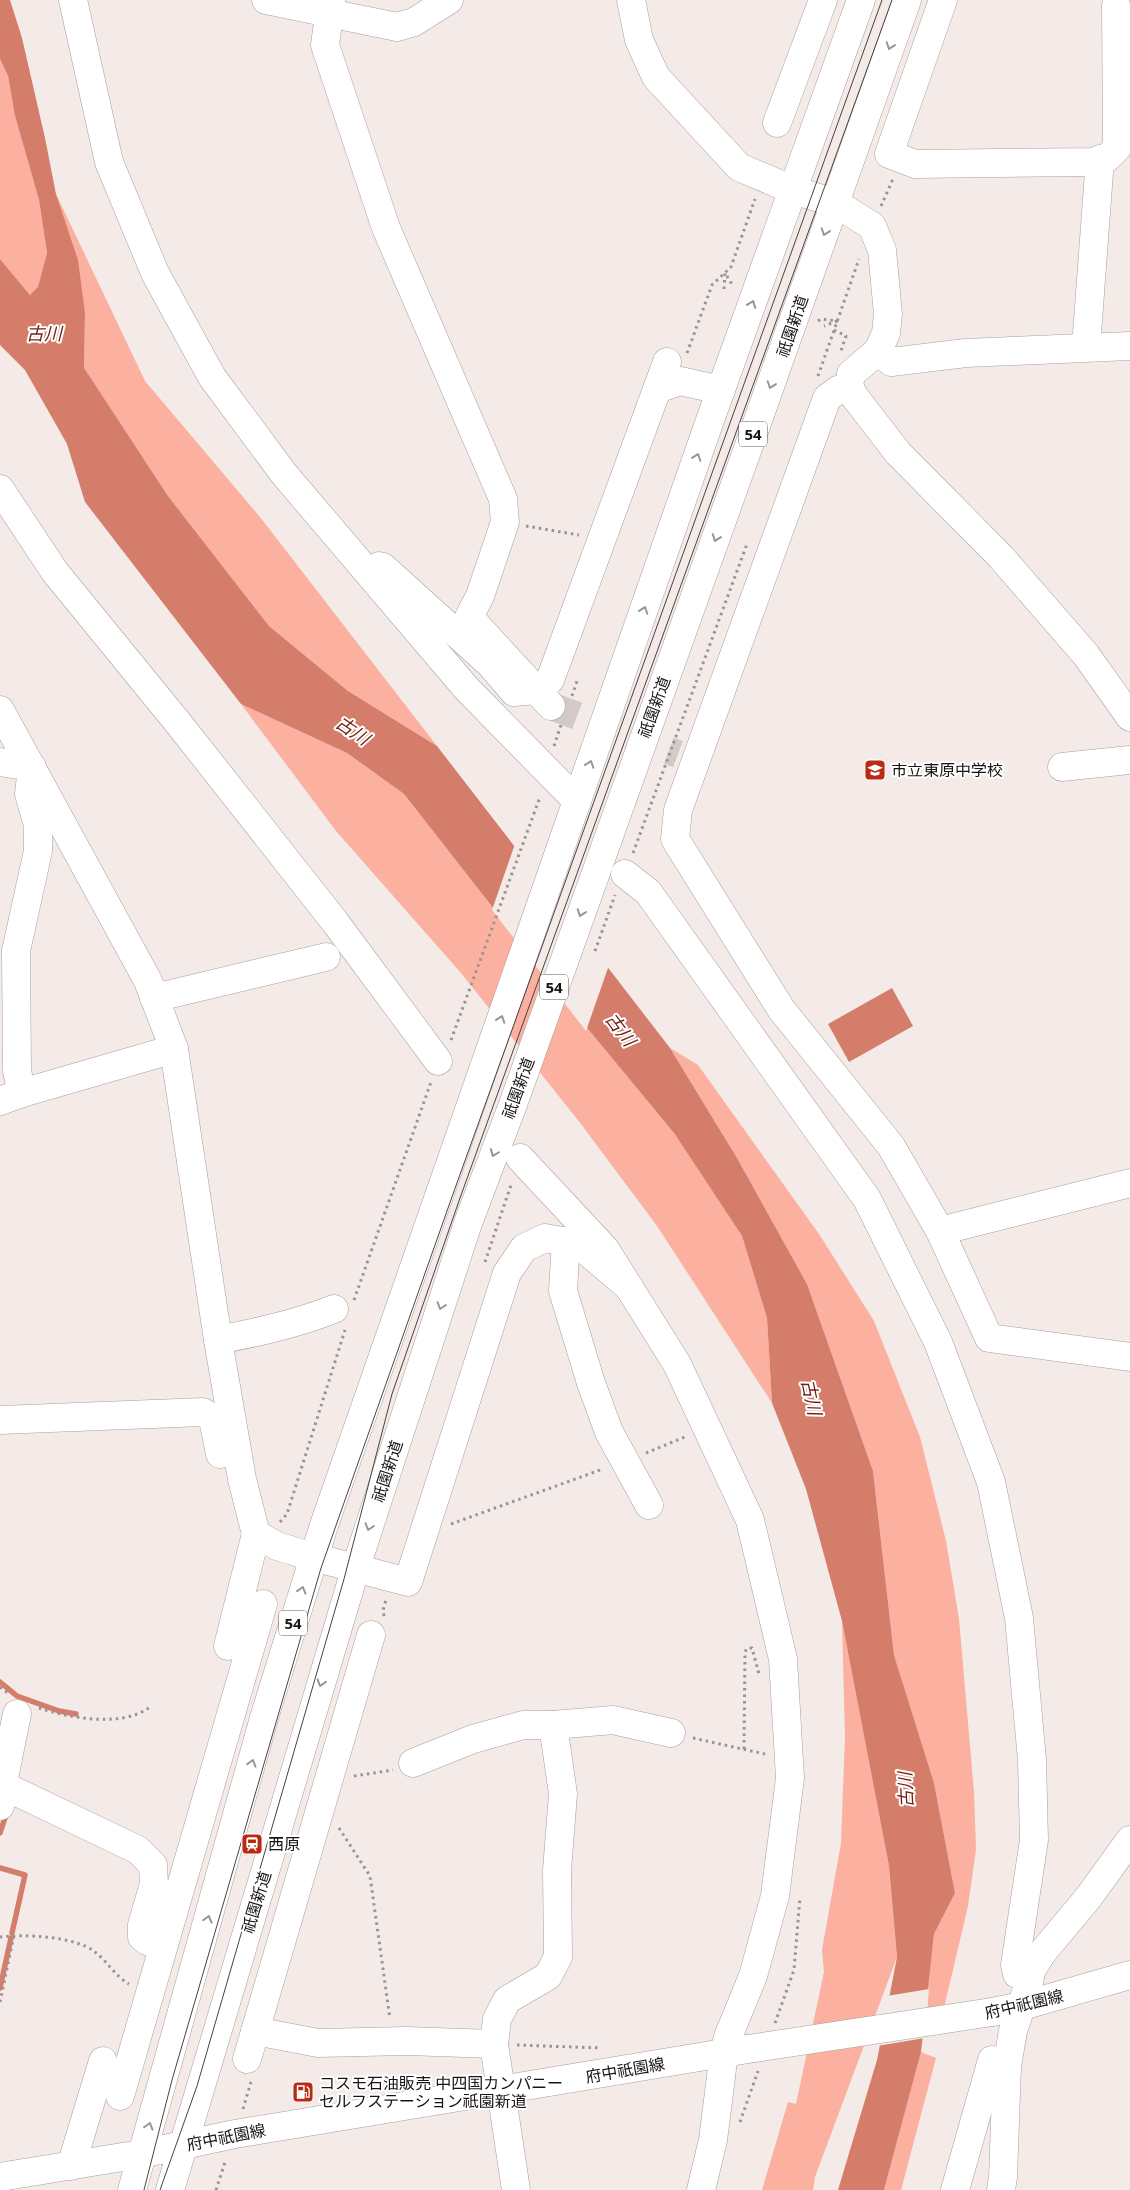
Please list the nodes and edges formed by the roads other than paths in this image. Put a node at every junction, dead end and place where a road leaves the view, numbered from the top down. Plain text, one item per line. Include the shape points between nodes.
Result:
1 (73, 0) edge
2 (266, 0) edge
3 (449, 0) edge
4 (630, 0) edge
5 (823, 0) edge
6 (839, 0) edge
7 (861, 0) edge
8 (907, 0) edge
9 (943, 0) edge
10 (1119, 4) edge
11 (330, 6) edge
12 (851, 27) junction
13 (777, 124) dead end
14 (1100, 160) junction
15 (793, 190) junction
16 (835, 203) junction
17 (1130, 346) edge
18 (1086, 347) junction
19 (878, 351) junction
20 (676, 361) road end
21 (849, 386) junction
22 (657, 389) junction
23 (721, 390) junction
24 (0, 489) edge
25 (354, 557) junction
26 (544, 698) junction
27 (0, 710) edge
28 (1130, 717) edge
29 (1130, 760) edge
30 (0, 762) edge
31 (32, 767) junction
32 (1062, 767) dead end
33 (572, 814) junction
34 (625, 874) dead end
35 (326, 957) dead end
36 (154, 998) junction
37 (174, 1049) junction
38 (445, 1051) road end
39 (11, 1097) edge
40 (520, 1158) dead end
41 (1130, 1183) edge
42 (940, 1231) junction
43 (566, 1240) junction
44 (629, 1287) junction
45 (345, 1310) road end
46 (218, 1340) junction
47 (1130, 1357) edge
48 (0, 1420) edge
49 (242, 1480) junction
50 (649, 1505) dead end
51 (265, 1531) junction
52 (313, 1557) junction
53 (356, 1567) junction
54 (262, 1604) dead end
55 (371, 1635) dead end
56 (228, 1646) dead end
57 (21, 1706) road end
58 (313, 1711) junction
59 (264, 1718) junction
60 (553, 1725) junction
61 (671, 1733) road end
62 (222, 1740) junction
63 (413, 1762) road end
64 (342, 1767) junction
65 (2, 1793) edge
66 (1130, 1840) edge
67 (172, 1915) junction
68 (285, 1927) junction
69 (242, 1948) junction
70 (196, 1962) junction
71 (1017, 1974) dead end
72 (1130, 1975) edge
73 (1022, 2006) junction
74 (255, 2031) junction
75 (494, 2044) junction
76 (736, 2051) junction
77 (247, 2059) dead end
78 (992, 2060) dead end
79 (103, 2062) dead end
80 (500, 2092) junction
81 (120, 2096) dead end
82 (183, 2145) junction
83 (141, 2154) junction
84 (71, 2166) junction
85 (0, 2177) edge
86 (132, 2190) edge
87 (170, 2190) edge
88 (516, 2190) edge
89 (701, 2190) edge
90 (956, 2190) edge
91 (1000, 2190) edge

1 - 25 main road via 110,162 155,273 212,377 284,474
2 - 11 main road
3 - 11 main road via 414,22 397,27
4 - 15 main road via 639,40 656,77 739,167
5 - 13 main road
6 - 12 main road
7 - 12 main road, 54
8 -> 16 main road, 祇園新道 / 54
9 - 14 main road via 889,154 914,164
10 - 14 main road via 1117,148
11 - 26 main road via 326,45 386,228 503,499 505,522 480,596 469,617
12 - 15 main road, 54
14 - 18 main road
15 - 16 main road
23 -> 15 main road, 54
16 - 19 main road via 872,226 882,250 888,314 886,333
16 -> 53 main road, 祇園新道 / 54 via 468,1223
17 - 18 main road
18 - 19 main road via 966,353 891,362
19 - 21 main road via 851,374
20 - 22 main road
21 - 28 main road via 898,453 1001,557 1086,655
21 - 42 main road via 828,398 687,757 675,839 781,1009 891,1146
22 - 23 main road via 680,381
22 - 26 main road
33 -> 23 main road, 54
24 - 38 main road via 55,572 335,922
25 - 26 main road via 383,567 490,664 514,692
25 - 33 main road
27 - 31 main road
29 - 32 main road
30 - 31 main road
31 - 36 main road via 148,981
31 - 39 main road via 29,794 38,825 38,851 16,951 17,1071
52 -> 33 main road, 54
34 - 71 main road via 648,892 867,1199 938,1342 991,1482 1019,1618 1032,1760 1034,1840 1015,1965
35 - 36 main road
36 - 37 main road
37 - 39 main road
37 - 46 main road
40 - 44 main road via 605,1249
41 - 42 main road
42 - 47 main road via 989,1338
43 - 44 main road via 578,1244
43 - 50 main road via 563,1291 591,1383 609,1432
43 - 53 main road via 546,1238 524,1248 507,1273 408,1582
44 - 76 main road via 677,1364 750,1520 783,1659 790,1778 775,1896 753,1976 728,2037
45 - 46 main road via 259,1333
46 - 49 main road
48 - 49 main road via 203,1412 213,1419 224,1475
49 - 51 main road
51 - 52 main road via 277,1546
51 - 56 main road
52 - 53 main road
59 -> 52 main road, 54
53 -> 58 main road, 祇園新道 / 54
54 - 62 main road
55 - 64 main road
57 - 65 main road
58 - 64 main road
58 - 69 main road, 祇園新道 / 54
59 - 62 main road
70 -> 59 main road, 54
60 - 61 main road via 613,1720
60 - 63 main road via 523,1725 481,1736
60 - 75 main road via 564,1794 557,1870 558,1958 548,1976 507,2000 497,2020
62 - 67 main road
64 - 68 main road
65 - 67 main road via 138,1850 153,1865 154,1884 142,1925 142,1937 147,1941 155,1944
66 - 73 main road via 1042,1953 1031,1971
67 - 70 main road
67 - 81 main road
68 - 69 main road
68 - 74 main road
69 - 82 main road, 祇園新道 / 54
83 -> 70 main road, 54
72 - 73 main road, 府中祇園線
73 - 76 main road, 府中祇園線, bridge
73 - 91 main road via 1006,2066
74 - 75 main road via 318,2043
74 - 77 main road
75 - 80 main road
76 - 80 main road, 府中祇園線
76 - 89 main road
78 - 90 main road
79 - 84 main road
80 - 82 main road, 府中祇園線
80 - 88 main road
82 - 83 main road, 府中祇園線
82 - 87 main road, 祇園新道 / 54
83 - 84 main road, 府中祇園線
83 - 86 main road, 54
84 - 85 main road, 府中祇園線

